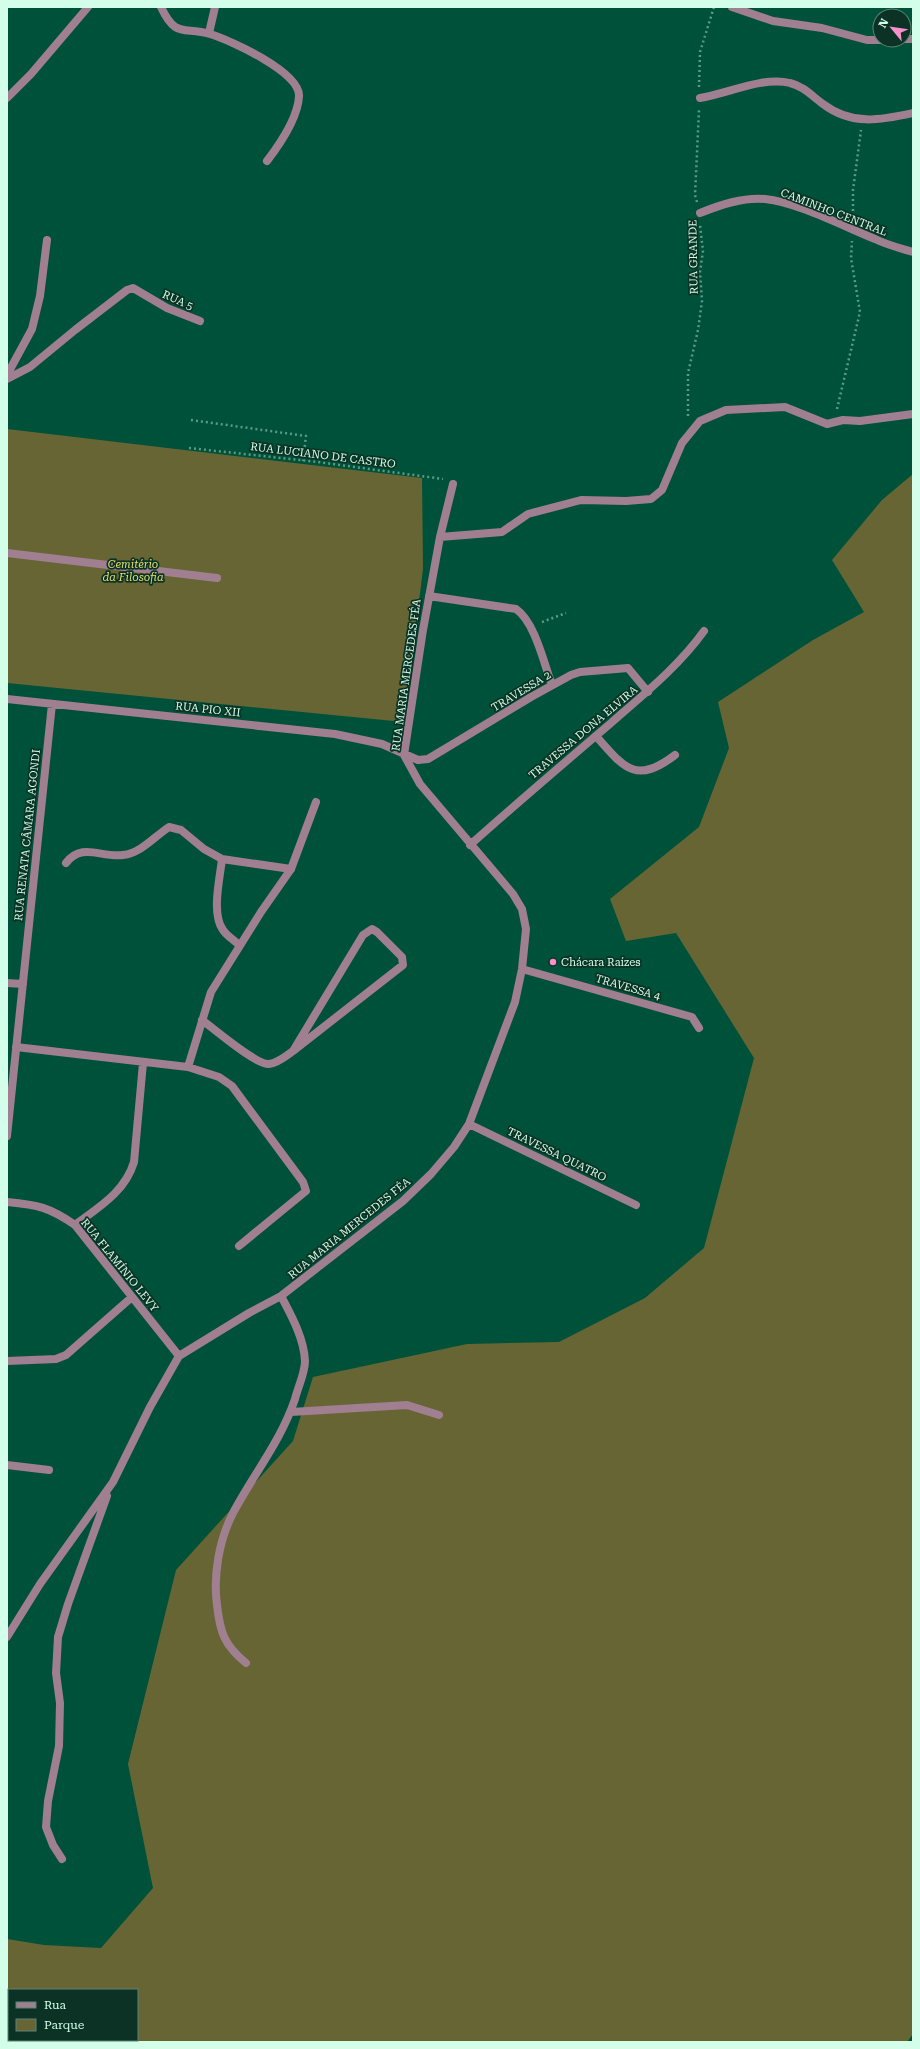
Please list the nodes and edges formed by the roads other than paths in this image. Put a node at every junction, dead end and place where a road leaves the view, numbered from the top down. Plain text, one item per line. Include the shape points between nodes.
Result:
1 (88, 7) edge
2 (161, 7) edge
3 (215, 7) edge
4 (732, 7) edge
5 (209, 33) junction
6 (872, 40) edge
7 (7, 98) edge
8 (700, 98) road end
9 (913, 112) edge
10 (267, 161) dead end
11 (700, 213) road end
12 (47, 240) dead end
13 (913, 252) edge
14 (200, 321) dead end
15 (7, 375) edge
16 (7, 379) edge
17 (913, 414) edge
18 (453, 484) road end
19 (440, 537) junction
20 (7, 553) edge
21 (217, 578) dead end
22 (429, 596) junction
23 (704, 630) dead end
24 (552, 685) junction
25 (648, 692) junction
26 (7, 699) edge
27 (52, 704) junction
28 (596, 736) junction
29 (404, 755) junction
30 (675, 755) dead end
31 (316, 802) dead end
32 (470, 845) junction
33 (222, 859) junction
34 (66, 863) dead end
35 (291, 869) junction
36 (239, 946) junction
37 (522, 969) junction
38 (7, 984) edge
39 (23, 984) junction
40 (202, 1020) junction
41 (698, 1028) dead end
42 (16, 1047) junction
43 (293, 1051) junction
44 (142, 1063) junction
45 (188, 1068) junction
46 (469, 1124) junction
47 (7, 1136) edge
48 (7, 1202) edge
49 (636, 1205) dead end
50 (75, 1225) junction
51 (239, 1246) dead end
52 (281, 1296) junction
53 (132, 1297) junction
54 (179, 1356) junction
55 (7, 1361) edge
56 (291, 1412) junction
57 (439, 1415) dead end
58 (7, 1464) edge
59 (49, 1470) dead end
60 (113, 1482) junction
61 (7, 1638) edge
62 (246, 1662) dead end
63 (62, 1859) dead end

1 - 7 street
2 - 5 street via 171,25 182,31
3 - 5 street
4 - 6 street via 774,21 822,28
5 - 10 street via 268,61 279,69 300,94 297,107 276,149
8 - 9 street via 773,81 789,82 802,86 824,105 862,120 882,119
11 - 13 street, CAMINHO CENTRAL via 722,204 766,199 816,214
12 - 15 street via 40,296 32,329
14 - 16 street, RUA 5 via 174,311 132,288 74,330 30,367
17 - 19 street via 860,421 843,420 827,424 785,407 726,410 700,421 685,439 662,490 651,499 581,500 528,514 502,532
18 - 19 street, RUA MARIA MERCEDES FÉA
19 - 22 street, RUA MARIA MERCEDES FÉA
20 - 21 street
22 - 24 street via 516,609 530,626
22 - 29 street, RUA MARIA MERCEDES FÉA
23 - 25 street, TRAVESSA DONA ELVIRA via 678,663
24 - 25 street, TRAVESSA 2 via 580,672 623,668 633,672
24 - 29 street, TRAVESSA 2 via 428,759 418,760
25 - 28 street, TRAVESSA DONA ELVIRA
26 - 27 street, RUA PIO XII
27 - 29 street, RUA PIO XII via 335,734 382,744
27 - 39 street, RUA RENATA CÂMARA AGONDI
28 - 30 street via 622,765 634,769 652,770
28 - 32 street, TRAVESSA DONA ELVIRA
29 - 32 street, RUA MARIA MERCEDES FÉA via 420,784
31 - 35 street
32 - 37 street, RUA MARIA MERCEDES FÉA via 514,894 522,909 526,929
33 - 34 street via 204,849 181,830 170,827 136,853 121,856 82,852 73,854
33 - 35 street
33 - 36 street via 218,919 223,930
35 - 36 street
36 - 40 street via 210,992
37 - 41 street, TRAVESSA 4 via 692,1017
37 - 46 street, RUA MARIA MERCEDES FÉA via 515,1002
38 - 39 street
39 - 42 street, RUA RENATA CÂMARA AGONDI
40 - 43 street via 255,1059 268,1064 281,1060
40 - 45 street
42 - 44 street
42 - 47 street, RUA RENATA CÂMARA AGONDI
43 - 43 street via 363,935 372,929 377,932 402,957 403,965
44 - 45 street
44 - 50 street via 134,1162 130,1173 108,1201
45 - 51 street via 219,1077 232,1086 303,1182 306,1191
46 - 49 street, TRAVESSA QUATRO
46 - 52 street, RUA MARIA MERCEDES FÉA via 431,1174 403,1201
48 - 50 street, RUA FLAMÍNIO LEVY via 36,1205 54,1211
50 - 53 street, RUA FLAMÍNIO LEVY
52 - 54 street, RUA MARIA MERCEDES FÉA via 249,1312
52 - 56 street via 295,1322 305,1361
53 - 54 street, RUA FLAMÍNIO LEVY
53 - 55 street via 66,1355 56,1359
54 - 60 street, RUA MARIA MERCEDES FÉA via 150,1407
56 - 57 street via 407,1405
56 - 62 street via 233,1514 218,1566 216,1598 221,1632 235,1654
58 - 59 street
60 - 61 street, RUA MARIA MERCEDES FÉA via 40,1584
60 - 63 street via 58,1637 56,1673 60,1703 59,1746 48,1801 46,1827

